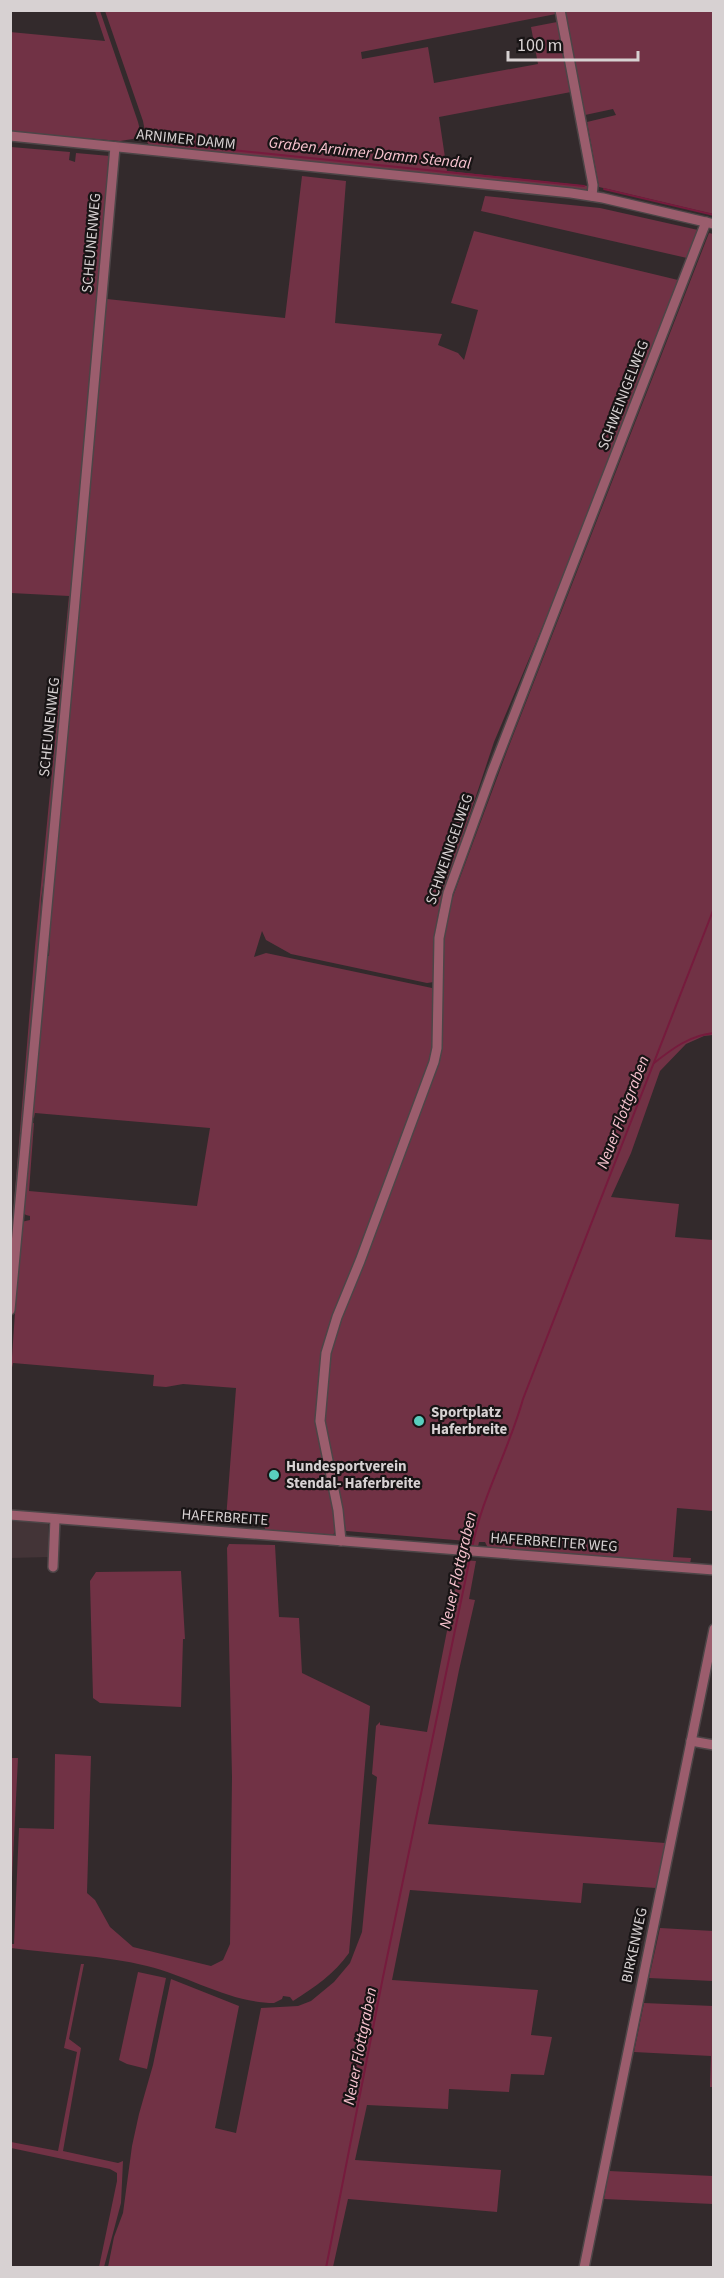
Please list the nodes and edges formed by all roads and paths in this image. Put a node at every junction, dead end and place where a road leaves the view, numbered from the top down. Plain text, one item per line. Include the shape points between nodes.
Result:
1 (560, 10) edge
2 (10, 136) edge
3 (115, 147) junction
4 (592, 196) junction
5 (710, 223) edge
6 (10, 1310) edge
7 (10, 1515) edge
8 (55, 1519) junction
9 (341, 1541) junction
10 (392, 1545) joint
11 (53, 1567) dead end
12 (714, 1570) edge
13 (714, 1629) edge
14 (691, 1741) junction
15 (714, 1745) edge
16 (584, 2268) edge

1 - 4 street
2 - 3 street, ARNIMER DAMM
3 - 4 street, ARNIMER DAMM
3 - 6 street, SCHEUNENWEG via 82,546
4 - 5 street, ARNIMER DAMM
5 - 9 street, SCHWEINIGELWEG via 500,750 448,893 439,938 434,1062 326,1353 320,1421
7 - 8 street, HAFERBREITE
8 - 9 street, HAFERBREITE
8 - 11 street
9 - 10 street, HAFERBREITE
10 - 12 street, HAFERBREITER WEG
13 - 14 street, BIRKENWEG
14 - 15 street
14 - 16 street, BIRKENWEG

